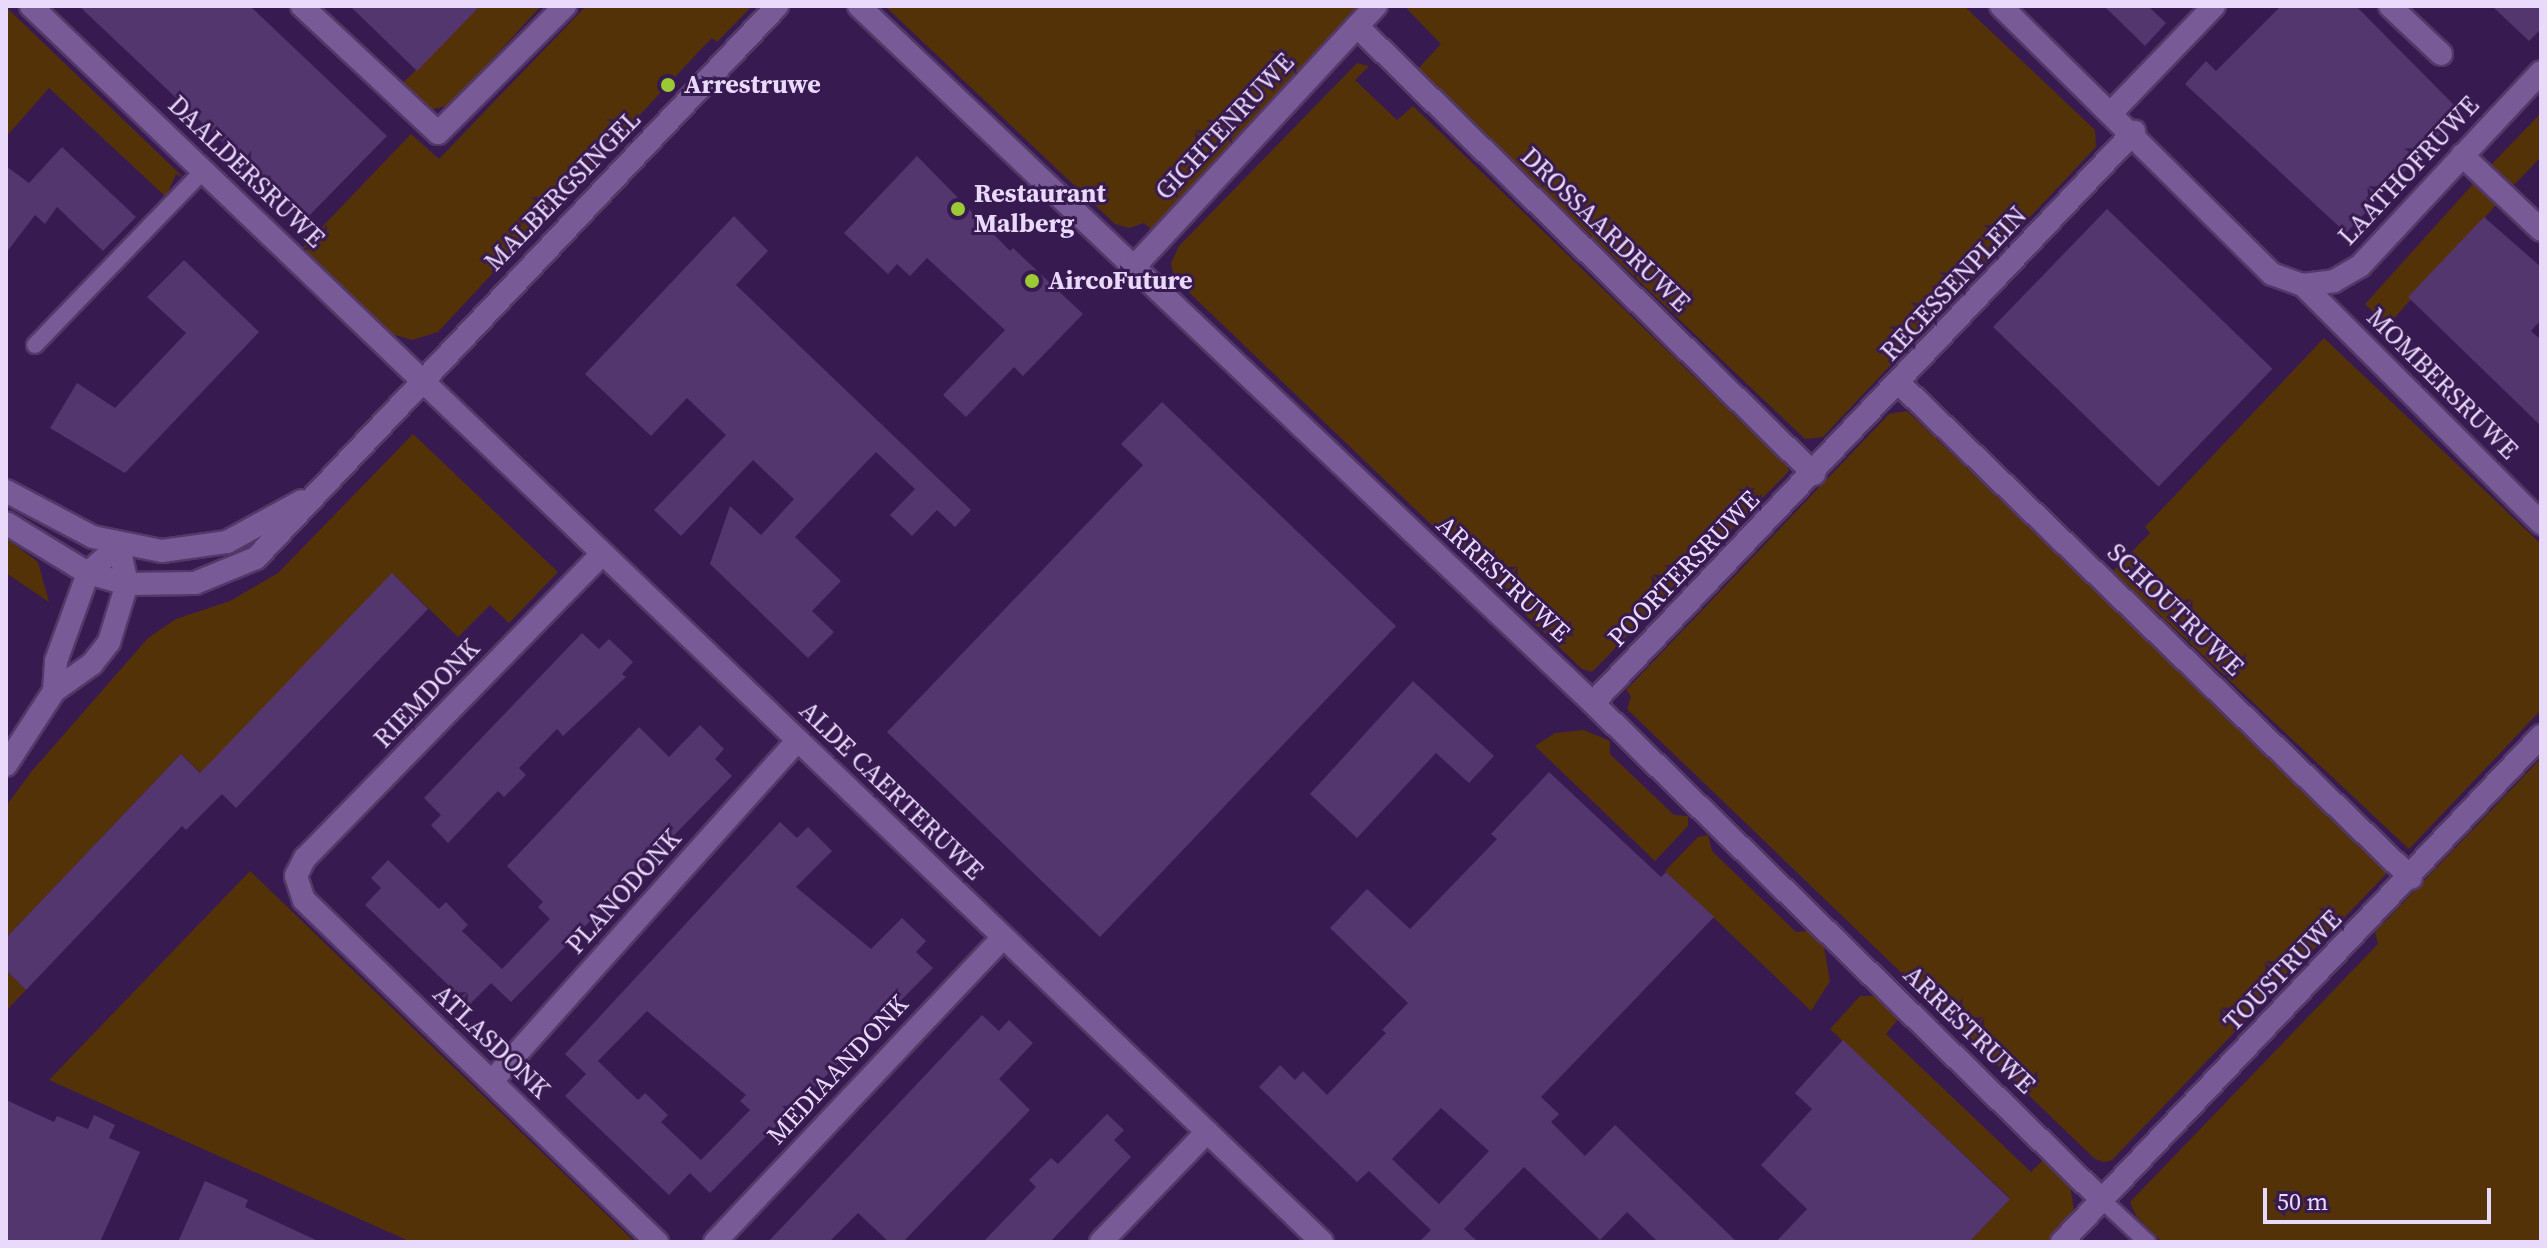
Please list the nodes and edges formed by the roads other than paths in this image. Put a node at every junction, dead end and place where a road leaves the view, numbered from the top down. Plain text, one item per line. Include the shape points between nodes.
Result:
1 (31, 6) edge
2 (302, 6) edge
3 (565, 6) edge
4 (777, 6) edge
5 (859, 6) edge
6 (1376, 6) edge
7 (2001, 6) edge
8 (2214, 6) edge
9 (2390, 6) edge
10 (1357, 26) junction
11 (2441, 54) dead end
12 (2541, 72) edge
13 (2112, 112) junction
14 (2134, 132) junction
15 (2462, 155) junction
16 (204, 170) junction
17 (2541, 230) edge
18 (1134, 267) junction
19 (2303, 285) junction
20 (35, 345) dead end
21 (422, 380) junction
22 (1899, 383) junction
23 (1814, 474) junction
24 (6, 491) edge
25 (314, 493) junction
26 (6, 523) edge
27 (2541, 523) edge
28 (119, 545) junction
29 (602, 554) junction
30 (88, 573) junction
31 (127, 584) junction
32 (54, 691) junction
33 (1593, 703) junction
34 (2541, 736) edge
35 (798, 740) junction
36 (12, 741) edge
37 (6, 765) edge
38 (296, 876) joint
39 (2411, 878) junction
40 (1003, 937) junction
41 (492, 1081) junction
42 (1207, 1132) junction
43 (2102, 1200) junction
44 (657, 1242) edge
45 (715, 1242) edge
46 (1101, 1242) edge
47 (1322, 1242) edge
48 (2062, 1242) edge
49 (2147, 1242) edge

1 - 16 street, DAALDERSRUWE
2 - 3 street via 438,133
4 - 21 street, MALBERGSINGEL
5 - 18 street, ARRESTRUWE
6 - 10 street
7 - 13 street
8 - 13 street
9 - 11 street
10 - 18 street, GICHTENRUWE
10 - 23 street, DROSSAARDRUWE
12 - 15 street, LAATHOFRUWE
13 - 14 street
14 - 19 street via 2272,274
14 - 22 street, RECESSENPLEIN
15 - 17 street
15 - 19 street, LAATHOFRUWE via 2360,266 2334,281
16 - 20 lane
16 - 21 street, DAALDERSRUWE
18 - 33 street, ARRESTRUWE
19 - 27 street, MOMBERSRUWE
21 - 25 street, MALBERGSINGEL
21 - 29 street, ALDE CAERTERUWE
22 - 23 street, RECESSENPLEIN
22 - 39 street, SCHOUTRUWE
23 - 33 street, POORTERSRUWE
24 - 28 street via 76,529
25 - 28 street via 227,542 181,551
25 - 31 street via 273,545 238,568 173,586
26 - 30 street
28 - 30 street
28 - 31 street
29 - 35 street, ALDE CAERTERUWE
29 - 38 street, RIEMDONK via 305,858
30 - 31 street
30 - 32 street via 56,661
31 - 32 street via 106,648
32 - 36 street
33 - 43 street, ARRESTRUWE
34 - 39 street, TOUSTRUWE
35 - 40 street, ALDE CAERTERUWE
35 - 41 street, PLANODONK
36 - 37 street
38 - 41 street, ATLASDONK via 304,900
39 - 43 street, TOUSTRUWE
40 - 42 street, ALDE CAERTERUWE
40 - 45 street, MEDIAANDONK
41 - 44 street, ATLASDONK
42 - 46 street
42 - 47 street, ALDE CAERTERUWE
43 - 48 street, TOUSTRUWE
43 - 49 lane

